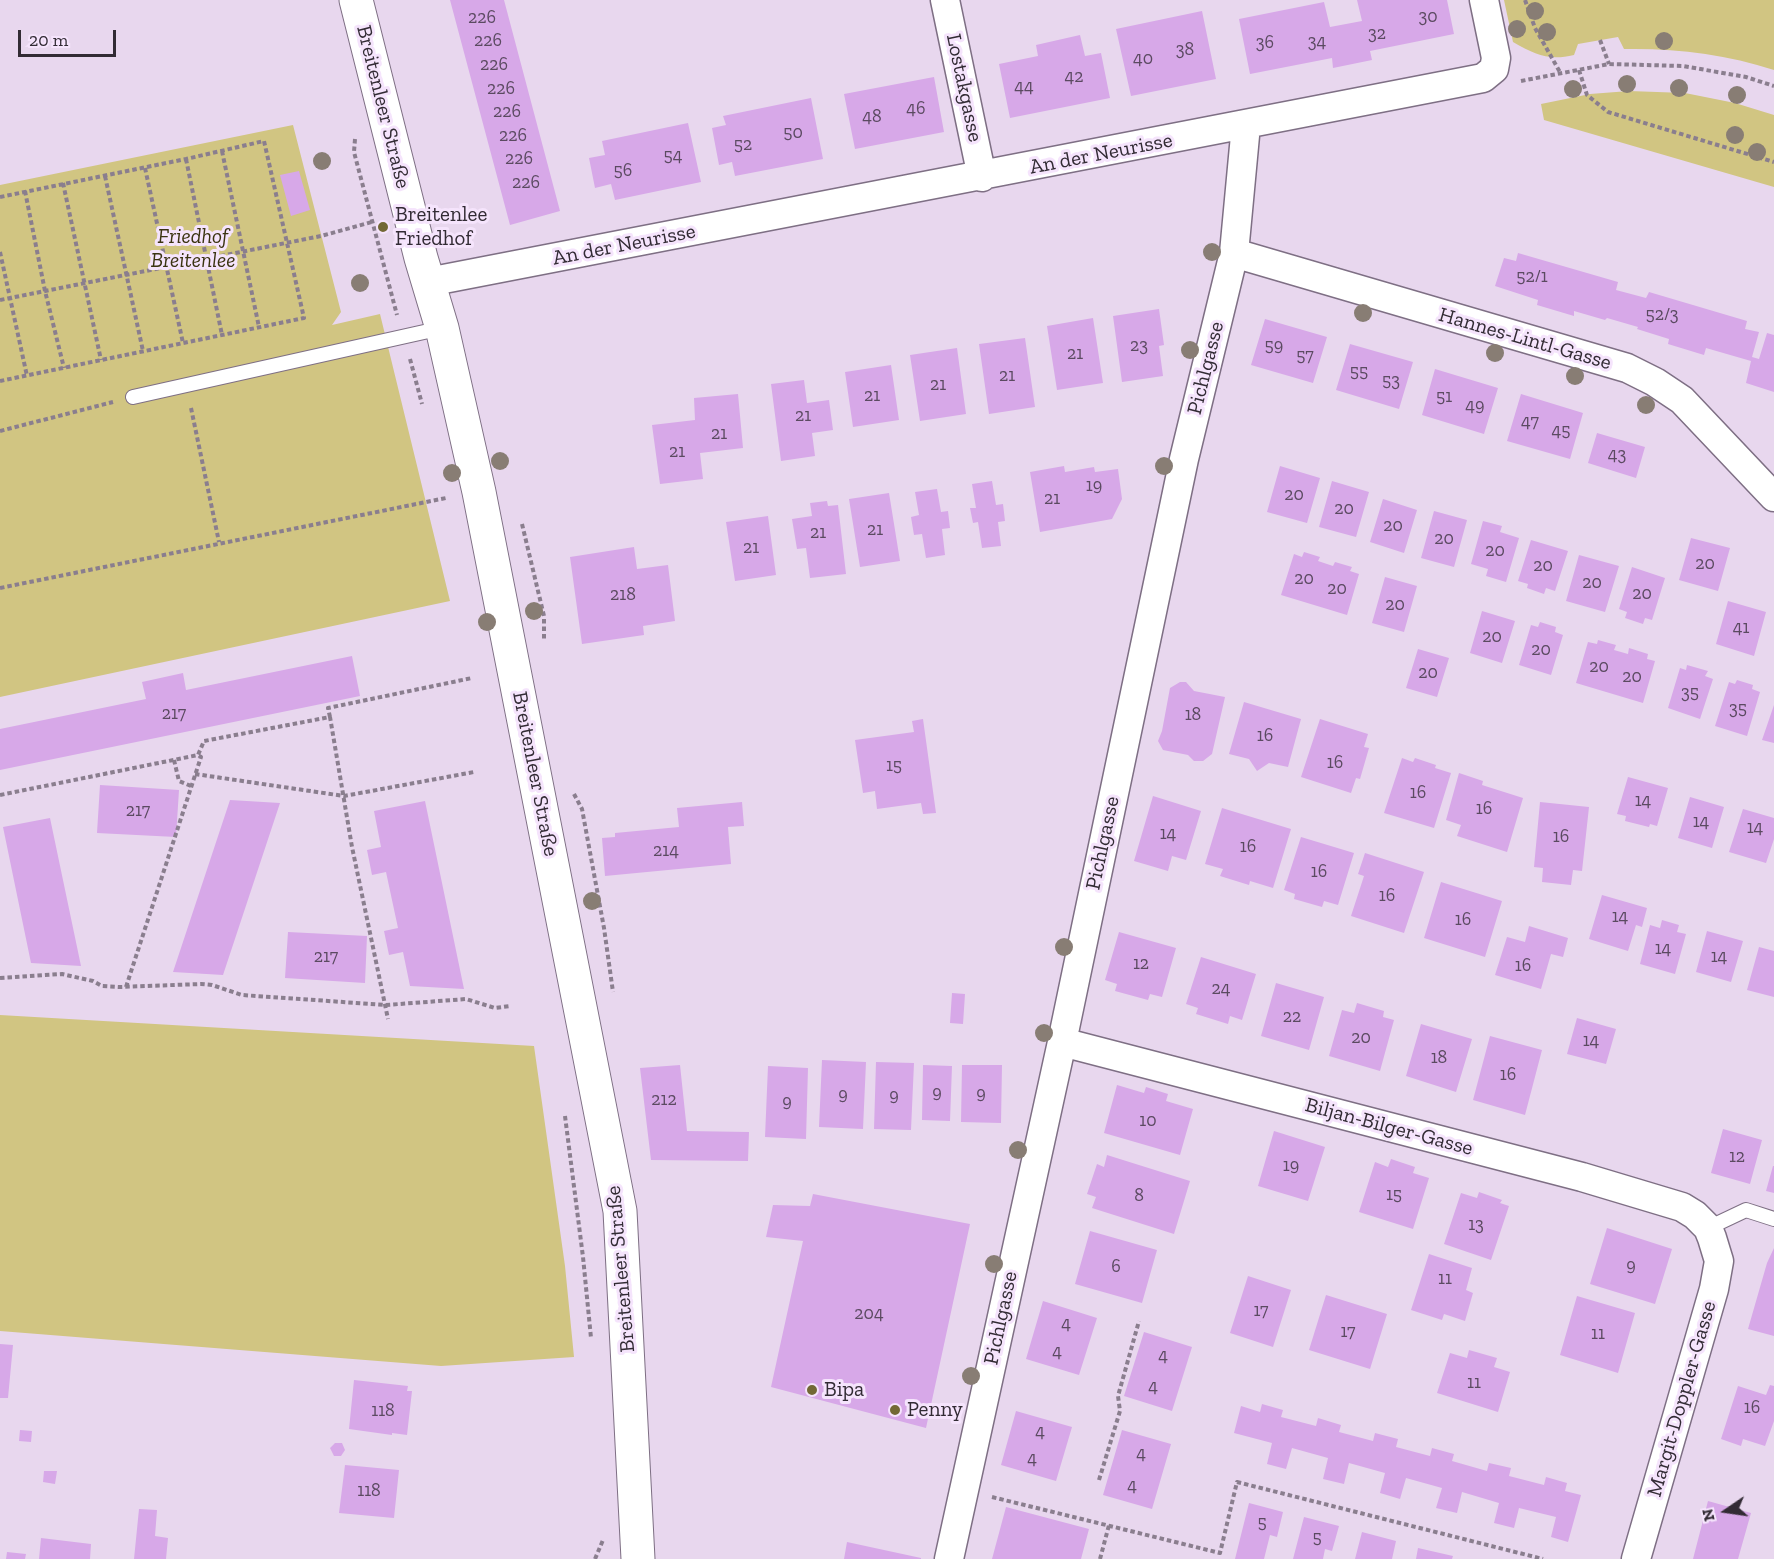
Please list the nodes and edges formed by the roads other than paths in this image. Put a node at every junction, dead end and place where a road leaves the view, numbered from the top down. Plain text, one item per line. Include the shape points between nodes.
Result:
1 (356, 0) edge
2 (945, 0) edge
3 (1484, 0) edge
4 (1246, 125) junction
5 (982, 177) junction
6 (1234, 253) junction
7 (428, 282) junction
8 (442, 328) junction
9 (133, 397) road end
10 (1774, 497) edge
11 (1062, 1042) junction
12 (1774, 1219) edge
13 (1710, 1233) junction
14 (638, 1559) edge
15 (949, 1559) edge
16 (1636, 1559) edge

1 - 7 main road, Breitenleer Straße
2 - 5 street, Lostakgasse
3 - 4 street, An der Neurisse via 1496,58 1494,69 1483,78
4 - 5 street, An der Neurisse
4 - 6 street, Pichlgasse
5 - 7 street, An der Neurisse
6 - 10 street, Hannes-Lintl-Gasse via 1627,368 1682,400
6 - 11 street, Pichlgasse via 1182,470
7 - 8 main road, Breitenleer Straße
8 - 9 lane
8 - 14 main road, Breitenleer Straße via 481,504 620,1211
11 - 13 street, Biljan-Bilger-Gasse via 1668,1202 1695,1215
11 - 15 street, Pichlgasse
12 - 13 lane via 1746,1210
13 - 16 street, Margit-Doppler-Gasse via 1719,1261 1714,1289

